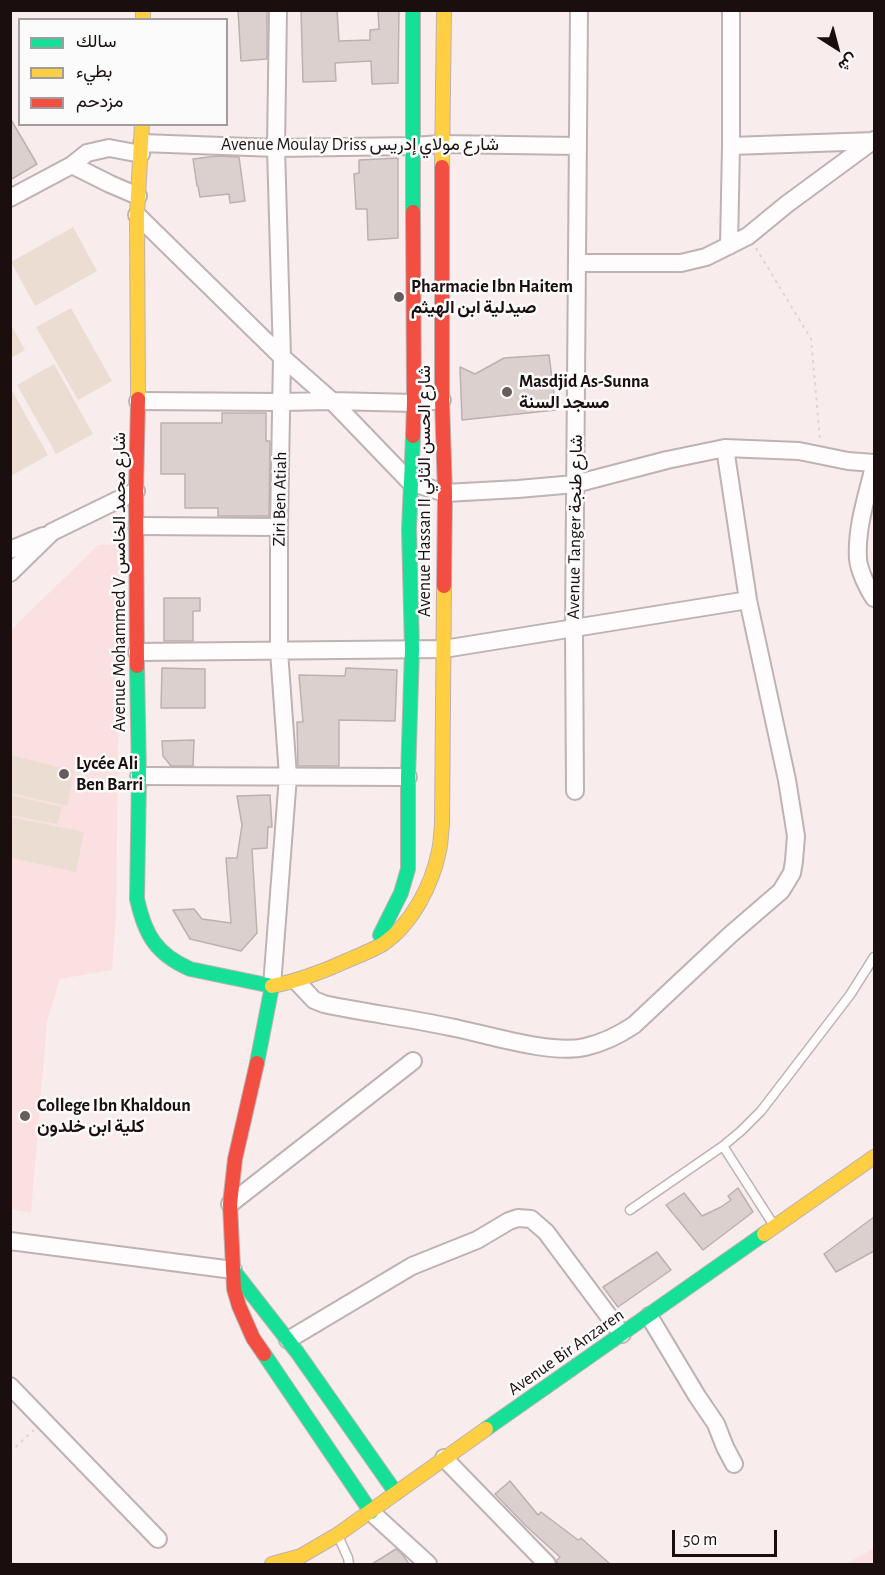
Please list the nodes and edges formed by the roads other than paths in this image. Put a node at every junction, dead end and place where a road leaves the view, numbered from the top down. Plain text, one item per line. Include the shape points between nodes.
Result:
1 (278, 10) edge
2 (413, 10) edge
3 (444, 10) edge
4 (579, 10) edge
5 (731, 10) edge
6 (142, 126) edge
7 (874, 141) edge
8 (442, 144) junction
9 (412, 146) junction
10 (577, 146) junction
11 (731, 146) junction
12 (141, 148) junction
13 (276, 148) junction
14 (72, 165) junction
15 (138, 196) junction
16 (10, 198) edge
17 (137, 215) junction
18 (729, 246) junction
19 (577, 263) junction
20 (282, 357) junction
21 (442, 400) junction
22 (138, 401) junction
23 (332, 401) junction
24 (281, 402) junction
25 (414, 403) junction
26 (725, 448) junction
27 (874, 464) edge
28 (410, 482) junction
29 (576, 484) junction
30 (136, 491) junction
31 (445, 493) junction
32 (137, 526) junction
33 (279, 527) junction
34 (52, 532) junction
35 (10, 550) edge
36 (10, 573) edge
37 (874, 598) edge
38 (748, 600) junction
39 (574, 628) junction
40 (412, 649) junction
41 (444, 649) junction
42 (279, 651) junction
43 (137, 652) junction
44 (140, 776) junction
45 (288, 776) junction
46 (408, 777) junction
47 (575, 791) dead end
48 (374, 948) junction
49 (874, 957) edge
50 (297, 982) junction
51 (272, 986) junction
52 (414, 1061) dead end
53 (723, 1146) junction
54 (874, 1158) edge
55 (230, 1204) junction
56 (630, 1210) dead end
57 (775, 1228) junction
58 (10, 1241) edge
59 (233, 1269) junction
60 (649, 1316) junction
61 (622, 1334) junction
62 (288, 1340) junction
63 (10, 1386) edge
64 (444, 1458) junction
65 (734, 1464) dead end
66 (396, 1493) junction
67 (371, 1512) junction
68 (337, 1535) junction
69 (158, 1539) dead end
70 (272, 1564) edge
71 (349, 1564) edge
72 (428, 1564) edge
73 (547, 1564) edge

1 - 13 street, Ziri Ben Atiah
2 - 9 street, Avenue Hassan II شارع الحسن الثاني
3 - 8 street, Avenue Hassan II شارع الحسن الثاني
4 - 10 street, Avenue Tanger شارع طنجة
5 - 11 street
6 - 12 street, Avenue Mohammed V شارع محمد الخامس
7 - 11 street
7 - 18 street via 748,236
8 - 9 street, Avenue Moulay Driss شارع مولاي إدريس
8 - 10 street, Avenue Moulay Driss شارع مولاي إدريس
8 - 21 street, Avenue Hassan II شارع الحسن الثاني
9 - 13 street, Avenue Moulay Driss شارع مولاي إدريس
9 - 25 street, Avenue Hassan II شارع الحسن الثاني
10 - 19 street, Avenue Tanger شارع طنجة
11 - 18 street
12 - 13 street, Avenue Moulay Driss شارع مولاي إدريس
12 - 14 street, Avenue Moulay Driss شارع مولاي إدريس via 87,153
12 - 15 street, Avenue Mohammed V شارع محمد الخامس
13 - 20 street, Ziri Ben Atiah
14 - 15 street
14 - 16 street, Avenue Moulay Driss شارع مولاي إدريس
15 - 17 street, Avenue Mohammed V شارع محمد الخامس
17 - 20 street
17 - 22 street, Avenue Mohammed V شارع محمد الخامس
18 - 19 street via 681,263
19 - 29 street, Avenue Tanger شارع طنجة
20 - 23 street
20 - 24 street, Ziri Ben Atiah
21 - 25 street
21 - 31 street, Avenue Hassan II شارع الحسن الثاني
22 - 24 street
22 - 30 street, Avenue Mohammed V شارع محمد الخامس
23 - 24 street
23 - 25 street
23 - 28 street
24 - 33 street, Ziri Ben Atiah
25 - 28 street, Avenue Hassan II شارع الحسن الثاني
26 - 27 street via 785,450
26 - 29 street
26 - 38 street
27 - 37 street via 861,519 858,561
28 - 31 street
28 - 40 street, Avenue Hassan II شارع الحسن الثاني
29 - 31 street
29 - 39 street, Avenue Tanger شارع طنجة
30 - 32 street, Avenue Mohammed V شارع محمد الخامس
30 - 34 street
31 - 41 street, Avenue Hassan II شارع الحسن الثاني
32 - 33 street
32 - 43 street, Avenue Mohammed V شارع محمد الخامس
33 - 42 street, Ziri Ben Atiah
34 - 35 street
34 - 36 street
38 - 39 street
38 - 50 street via 787,780 796,836 792,873 781,891 634,1025 583,1048 531,1045 324,1004 314,1000
39 - 41 street
39 - 47 street, Avenue Tanger شارع طنجة
40 - 41 street
40 - 42 street
40 - 46 street, Avenue Hassan II شارع الحسن الثاني
41 - 48 street, Avenue Hassan II شارع الحسن الثاني via 442,824 438,855 426,890 411,915 389,939
42 - 43 street
42 - 45 street, Ziri Ben Atiah
43 - 44 street, Avenue Mohammed V شارع محمد الخامس
44 - 45 street
44 - 51 street, Avenue Mohammed V شارع محمد الخامس via 137,899 141,919 153,943 162,954 190,969
45 - 46 street
45 - 51 street, Ziri Ben Atiah
46 - 48 street, Avenue Hassan II شارع الحسن الثاني via 408,869 401,893
48 - 50 street, Avenue Hassan II شارع الحسن الثاني
49 - 53 lane via 850,995 761,1111
50 - 51 street, Avenue Hassan II شارع الحسن الثاني
51 - 55 street via 235,1159
52 - 55 street
53 - 56 lane
53 - 57 lane
54 - 57 street, Avenue Bir Anzaren
55 - 59 street
57 - 60 street, Avenue Bir Anzaren
58 - 59 street
59 - 62 street
59 - 67 street via 236,1297 253,1338
60 - 61 street, Avenue Bir Anzaren
60 - 65 street via 716,1424
61 - 62 street via 546,1232 531,1219 518,1218 477,1240 412,1266
61 - 64 street, Avenue Bir Anzaren
62 - 66 street
63 - 69 street
64 - 66 street, Avenue Bir Anzaren
64 - 73 street
66 - 67 street, Avenue Bir Anzaren
67 - 68 street, Avenue Bir Anzaren
67 - 72 street
68 - 70 street, Avenue Bir Anzaren via 301,1556
68 - 71 lane

